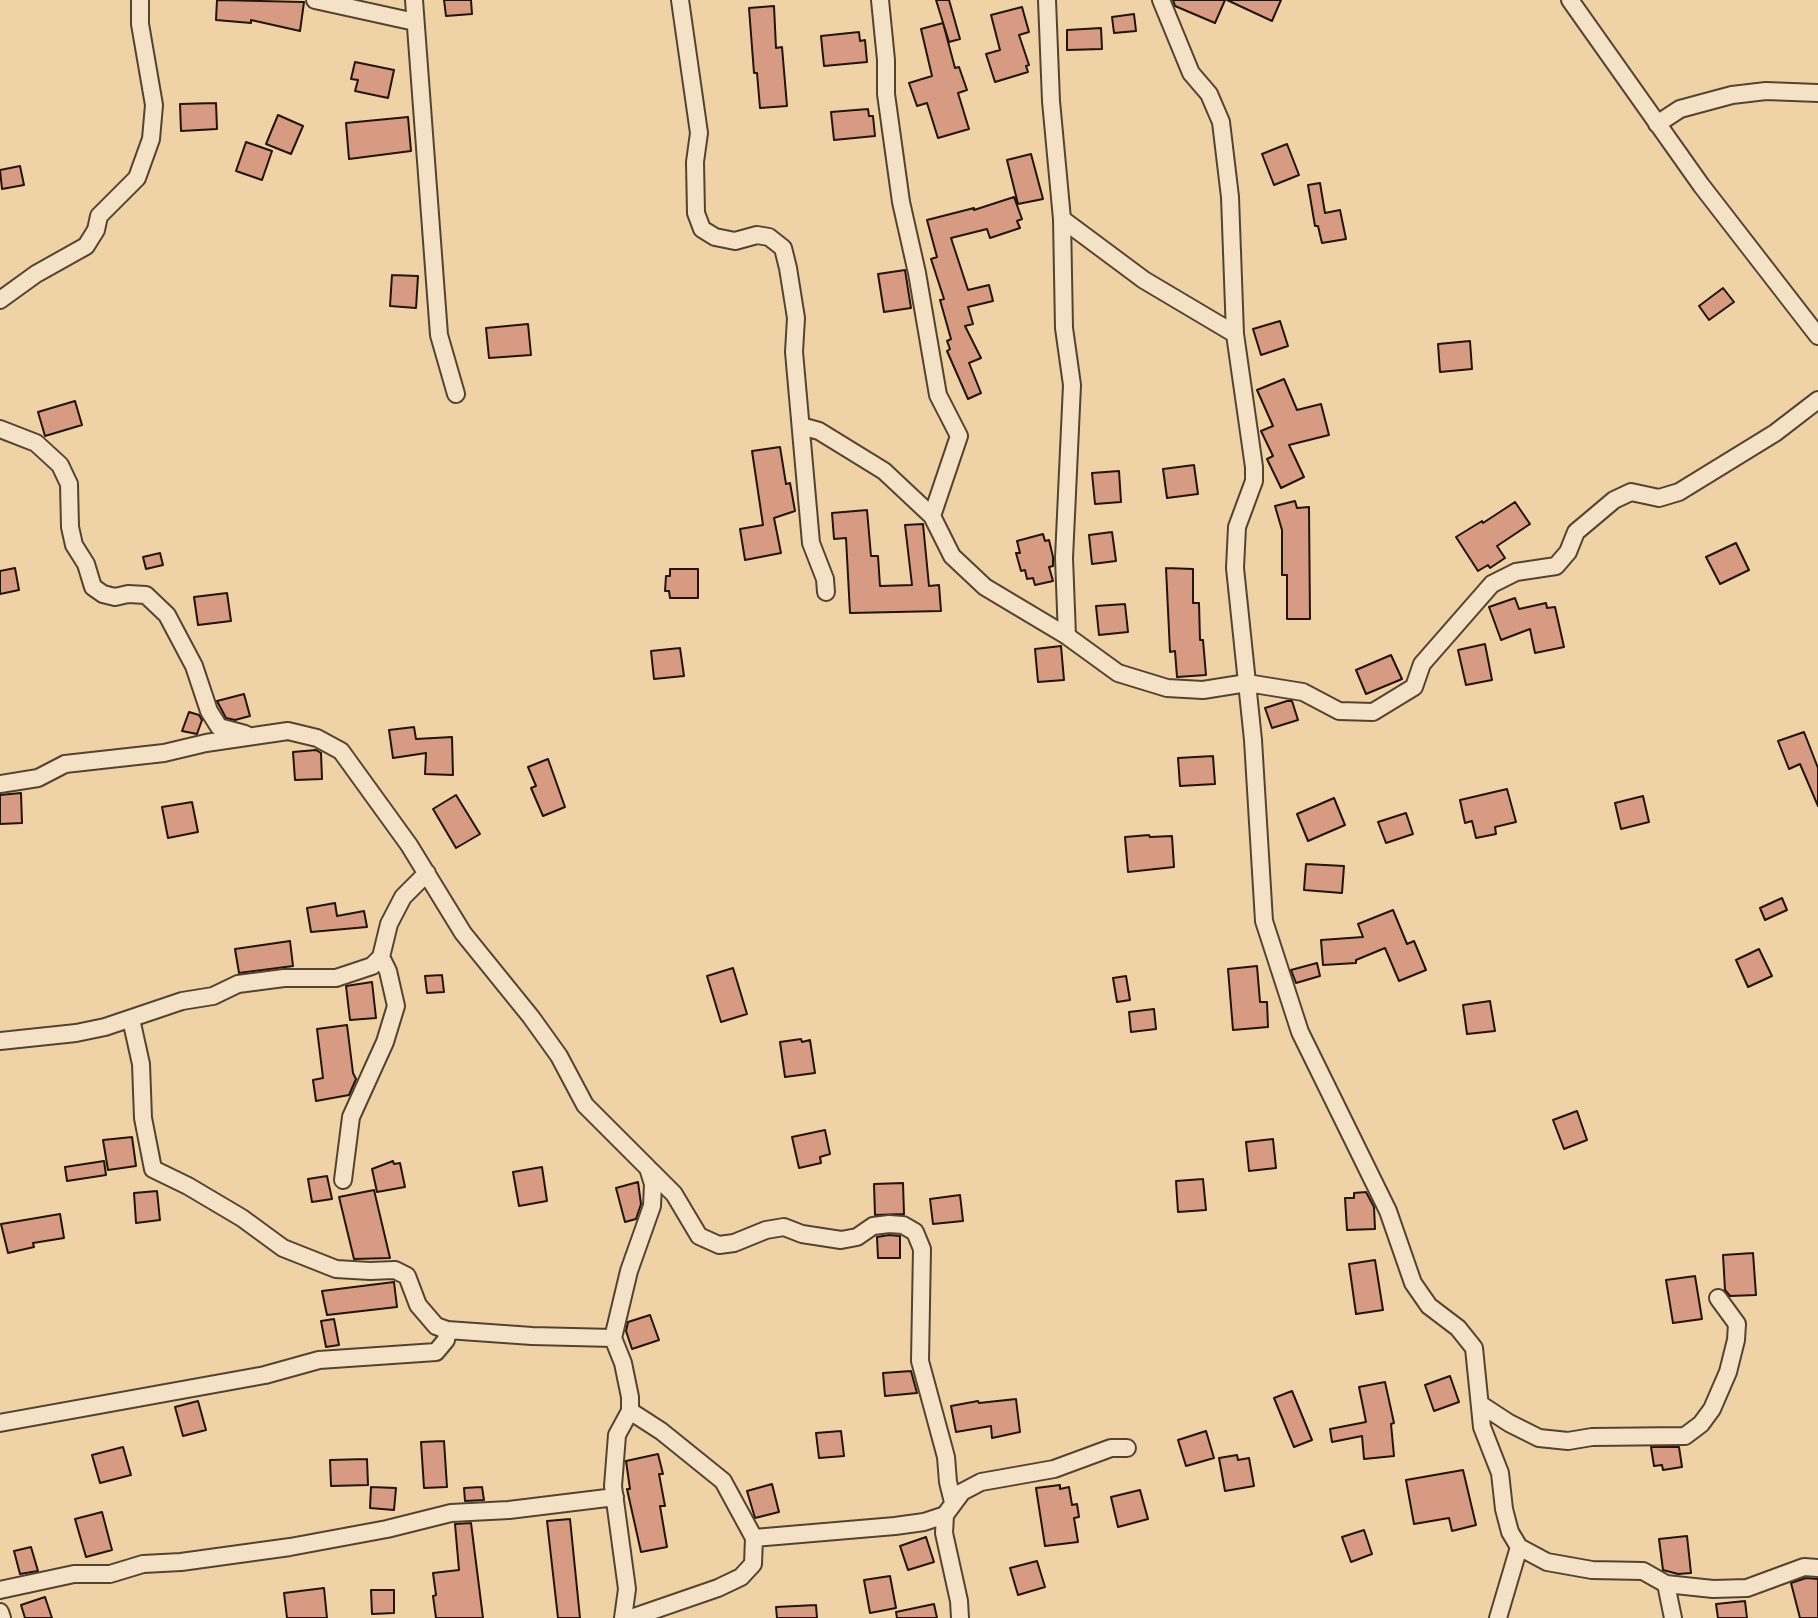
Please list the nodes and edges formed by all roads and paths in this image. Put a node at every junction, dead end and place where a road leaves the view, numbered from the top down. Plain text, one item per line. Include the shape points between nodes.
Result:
1 (140, 0) edge
2 (315, 0) edge
3 (414, 0) edge
4 (680, 0) edge
5 (880, 0) edge
6 (1047, 0) edge
7 (1161, 0) edge
8 (1570, 0) edge
9 (415, 22) junction
10 (1818, 93) edge
11 (1657, 124) junction
12 (1062, 219) junction
13 (0, 300) edge
14 (1235, 334) junction
15 (1818, 336) edge
16 (456, 394) dead end
17 (1818, 400) edge
18 (801, 426) junction
19 (0, 429) edge
20 (932, 516) junction
21 (826, 592) dead end
22 (1067, 636) junction
23 (1247, 683) junction
24 (250, 736) junction
25 (0, 784) edge
26 (427, 873) junction
27 (381, 957) junction
28 (131, 1019) junction
29 (0, 1041) edge
30 (648, 1168) junction
31 (343, 1180) dead end
32 (1718, 1298) dead end
33 (447, 1330) junction
34 (613, 1338) junction
35 (1480, 1404) junction
36 (630, 1411) junction
37 (0, 1423) edge
38 (1127, 1448) dead end
39 (615, 1497) junction
40 (949, 1508) junction
41 (754, 1538) junction
42 (1519, 1547) junction
43 (1818, 1568) edge
44 (1666, 1584) junction
45 (0, 1590) edge
46 (0, 1612) edge
47 (2, 1618) edge
48 (623, 1618) edge
49 (631, 1618) edge
50 (960, 1618) edge
51 (1498, 1618) edge
52 (1673, 1618) edge

1 - 13 street via 154,105 151,139 137,178 99,216 86,246
2 - 9 street
3 - 9 street
4 - 18 street via 699,133 696,213 702,229 715,237 735,241 757,235 783,248 796,318
5 - 20 street via 901,202 938,395 959,436
6 - 12 street
7 - 14 street via 1191,73 1209,94 1221,122 1230,197
8 - 11 street
9 - 16 street via 439,335
10 - 11 street via 1732,95 1680,109
11 - 15 street
12 - 14 street via 1144,280
12 - 22 street via 1064,328 1072,385 1064,558
14 - 23 street via 1254,467 1235,546
17 - 23 street via 1679,492 1659,498 1631,492 1614,500 1576,532 1556,566 1516,572 1492,584 1422,664 1414,687 1373,712 1339,711 1303,692
18 - 20 street via 819,431 884,471
18 - 21 street via 811,543
19 - 24 street via 36,443 60,465 69,484 74,545 93,587 115,597 146,595 167,615 219,727
20 - 22 street via 952,556 985,587
22 - 23 street via 1118,673 1167,688 1203,690
23 - 35 street via 1264,921 1300,1032 1388,1211 1413,1283 1429,1306 1474,1348
24 - 25 street via 65,764 38,778
24 - 26 street via 288,731 341,751
26 - 27 street via 403,897
26 - 30 street via 463,933 559,1056 585,1105
27 - 28 street via 372,966 336,978 238,984
27 - 31 street via 396,1006 351,1117
28 - 29 street via 76,1033
28 - 33 street via 153,1169 242,1218 283,1248 336,1269 395,1270 407,1276 425,1316
30 - 34 street via 652,1206
30 - 40 street via 674,1194 699,1236 719,1245 784,1227 841,1240 889,1224 915,1232 922,1249 920,1361 946,1457
32 - 35 street via 1737,1324 1736,1340 1712,1409 1685,1436 1539,1438
33 - 34 street
33 - 37 street via 436,1352 319,1360 265,1375
34 - 36 street via 623,1363
35 - 42 street via 1510,1532
36 - 39 street via 617,1435
36 - 41 street via 723,1481
38 - 40 street via 981,1482 962,1492
39 - 45 street via 451,1513 290,1547 143,1564 110,1574 74,1574
39 - 48 street via 627,1589
40 - 41 street via 924,1522
40 - 50 street via 944,1533
41 - 49 street via 753,1564 741,1577
42 - 44 street via 1547,1562 1643,1571
42 - 51 street
43 - 44 street via 1804,1567 1747,1588
44 - 52 street
46 - 47 street

